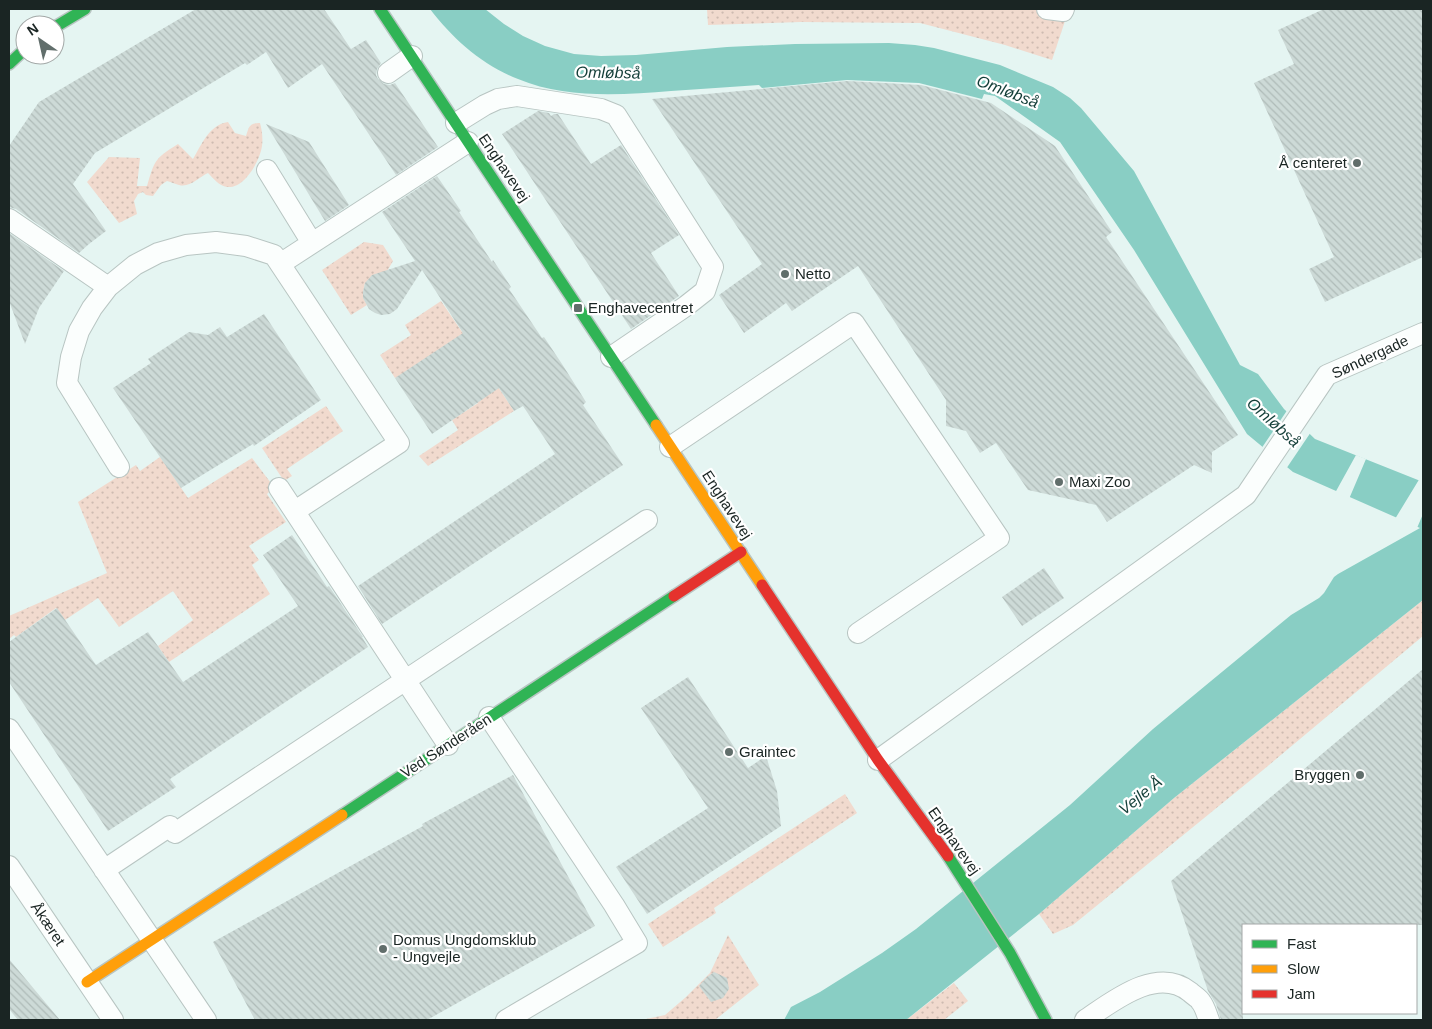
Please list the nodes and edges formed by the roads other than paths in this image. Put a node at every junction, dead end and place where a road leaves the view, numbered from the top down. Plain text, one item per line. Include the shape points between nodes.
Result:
1 (85, 9) edge
2 (380, 9) edge
3 (1047, 9) edge
4 (1064, 9) edge
5 (65, 21) edge
6 (412, 56) junction
7 (388, 73) dead end
8 (456, 123) junction
9 (468, 142) junction
10 (267, 170) dead end
11 (9, 219) edge
12 (312, 243) junction
13 (280, 264) junction
14 (108, 287) junction
15 (1423, 333) edge
16 (611, 357) junction
17 (670, 447) junction
18 (119, 467) dead end
19 (279, 488) dead end
20 (294, 512) junction
21 (647, 520) dead end
22 (741, 552) junction
23 (858, 633) dead end
24 (405, 680) junction
25 (489, 717) junction
26 (9, 729) edge
27 (448, 745) junction
28 (878, 760) junction
29 (9, 866) edge
30 (104, 870) junction
31 (151, 939) junction
32 (87, 982) junction
33 (113, 1020) edge
34 (206, 1020) edge
35 (506, 1020) edge
36 (1046, 1020) edge
37 (1085, 1020) edge
38 (1209, 1020) edge

1 - 5 main road
2 - 6 main road, Enghavevej
3 - 4 lane
6 - 7 lane
6 - 8 main road, Enghavevej
8 - 9 main road, Enghavevej
8 - 16 lane via 498,99 517,96 616,114 713,266 705,291
9 - 12 lane
9 - 16 main road, Enghavevej
10 - 12 lane
11 - 14 lane
12 - 13 lane
13 - 14 lane via 274,255 246,246 216,242 186,244 135,265
13 - 20 lane via 399,443
14 - 18 lane via 79,331 67,383
15 - 28 lane, Søndergade via 1328,375 1246,495
16 - 17 main road, Enghavevej
17 - 22 main road, Enghavevej
17 - 23 lane via 854,323 999,538
19 - 20 lane
20 - 24 lane
21 - 24 lane
22 - 25 main road, Ved Sønderåen
22 - 28 main road, Enghavevej
24 - 27 lane
24 - 30 lane via 175,833 170,826
25 - 27 main road, Ved Sønderåen
25 - 35 lane via 637,943
26 - 30 lane
27 - 31 main road, Ved Sønderåen
28 - 36 main road, Enghavevej via 955,866 1010,953
29 - 32 lane, Åkæret
30 - 31 lane
31 - 32 main road
31 - 34 lane
32 - 33 lane, Åkæret
37 - 38 lane via 1138,987 1161,982 1184,987 1201,1002

